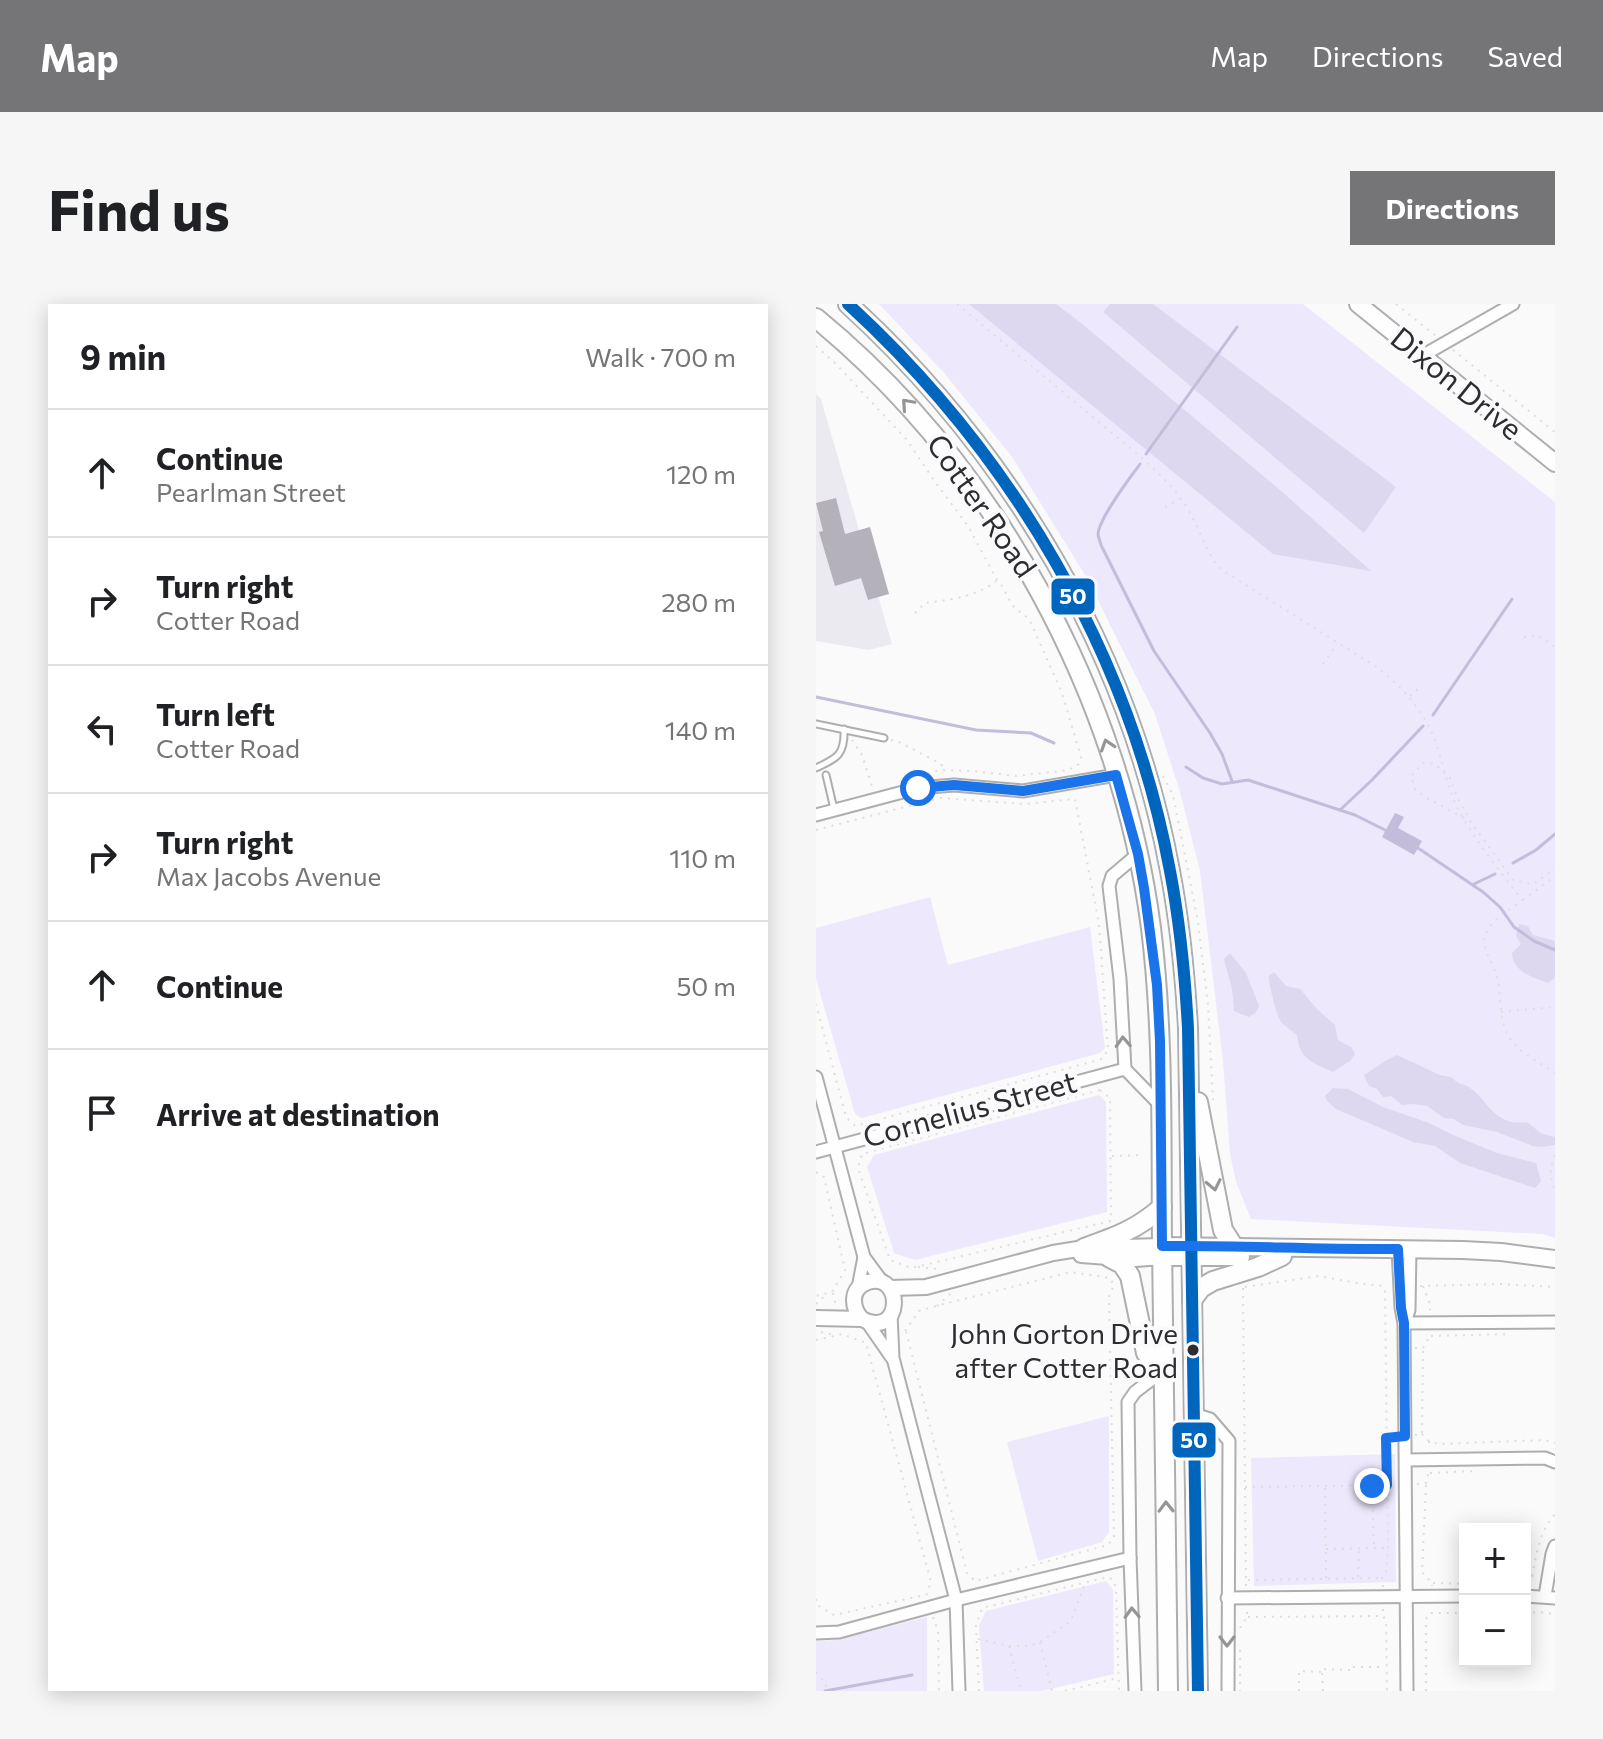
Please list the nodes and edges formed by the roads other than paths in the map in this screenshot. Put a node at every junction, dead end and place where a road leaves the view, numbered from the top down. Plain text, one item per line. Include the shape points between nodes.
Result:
1 (848, 304) edge
2 (1358, 304) edge
3 (1513, 304) edge
4 (816, 318) edge
5 (1422, 356) junction
6 (1555, 463) edge
7 (816, 724) edge
8 (844, 729) junction
9 (884, 738) road end
10 (816, 768) edge
11 (826, 775) dead end
12 (1116, 775) junction
13 (835, 810) junction
14 (816, 815) edge
15 (1138, 854) junction
16 (1171, 871) junction
17 (1125, 1069) junction
18 (816, 1077) edge
19 (1161, 1105) junction
20 (834, 1147) junction
21 (816, 1152) edge
22 (1162, 1207) junction
23 (1234, 1247) junction
24 (1084, 1248) junction
25 (1404, 1249) junction
26 (1327, 1250) junction
27 (1162, 1252) junction
28 (1192, 1252) junction
29 (1053, 1253) junction
30 (1282, 1256) junction
31 (864, 1257) junction
32 (1110, 1258) junction
33 (1555, 1259) edge
34 (887, 1286) junction
35 (926, 1287) junction
36 (856, 1293) junction
37 (1192, 1300) junction
38 (893, 1311) junction
39 (816, 1318) edge
40 (864, 1320) junction
41 (1555, 1322) edge
42 (1404, 1323) junction
43 (893, 1358) junction
44 (1164, 1370) junction
45 (1194, 1414) junction
46 (1406, 1460) junction
47 (1555, 1462) edge
48 (1555, 1546) edge
49 (1130, 1558) junction
50 (1459, 1596) edge
51 (1407, 1597) junction
52 (1550, 1597) edge
53 (1227, 1598) junction
54 (956, 1600) junction
55 (816, 1633) edge
56 (959, 1691) edge
57 (1135, 1691) edge
58 (1168, 1691) edge
59 (1198, 1691) edge
60 (1228, 1691) edge
61 (1407, 1691) edge

1 - 16 main road, Cotter Road via 954,414 1011,489 1053,557 1126,714
2 - 5 main road, Dixon Drive
3 - 5 street
12 -> 4 main road, Cotter Road via 1080,674 1005,533 939,441
5 - 6 main road, Dixon Drive
7 - 8 lane
8 - 9 lane
8 - 10 lane via 839,754
11 - 13 lane
12 - 13 street via 1023,791 954,785 918,788
12 - 15 main road, Cotter Road
13 - 14 street
17 -> 15 street via 1109,886 1112,876
15 - 19 main road, Cotter Road via 1157,985
16 -> 23 main road via 1184,896 1191,946 1198,1101 1223,1230
16 - 28 main road, Cotter Road via 1188,1028
17 - 19 street
17 - 20 street, Cornelius Street
18 - 20 street
19 - 22 main road, Cotter Road
20 - 21 street, Cornelius Street
20 - 31 street
22 - 24 main road via 1132,1230
22 - 27 main road, Cotter Road
23 - 26 main road
23 - 28 main road
24 - 27 street
24 - 29 street
25 - 26 main road
25 - 33 main road
25 - 42 street via 1409,1310
26 - 30 main road
27 - 28 main road
27 - 32 street
27 - 44 main road, Cotter Road
28 - 30 main road
28 - 37 main road, Cotter Road
29 - 32 street
29 - 35 street
30 - 37 main road via 1213,1281
31 - 34 street
31 - 36 street
32 - 44 main road via 1130,1276 1146,1353
34 - 35 street
34 - 36 street via 870,1281
34 - 38 street
35 - 38 street
36 - 39 street
36 - 40 street via 854,1308
37 - 45 main road, Cotter Road
38 - 40 street via 880,1322
38 - 43 street
39 - 40 street
40 - 43 street
41 - 42 street
42 - 46 street
43 - 54 street
44 - 49 street via 1128,1402
58 -> 44 main road, Cotter Road
45 - 53 street via 1210,1419 1229,1441
45 - 59 main road, Cotter Road
46 - 47 street
46 - 51 street
48 - 52 street
49 - 54 street
57 -> 49 street
50 - 51 street
51 - 53 street
51 - 61 street
53 -> 60 street
54 - 55 street via 839,1632
54 - 56 street

